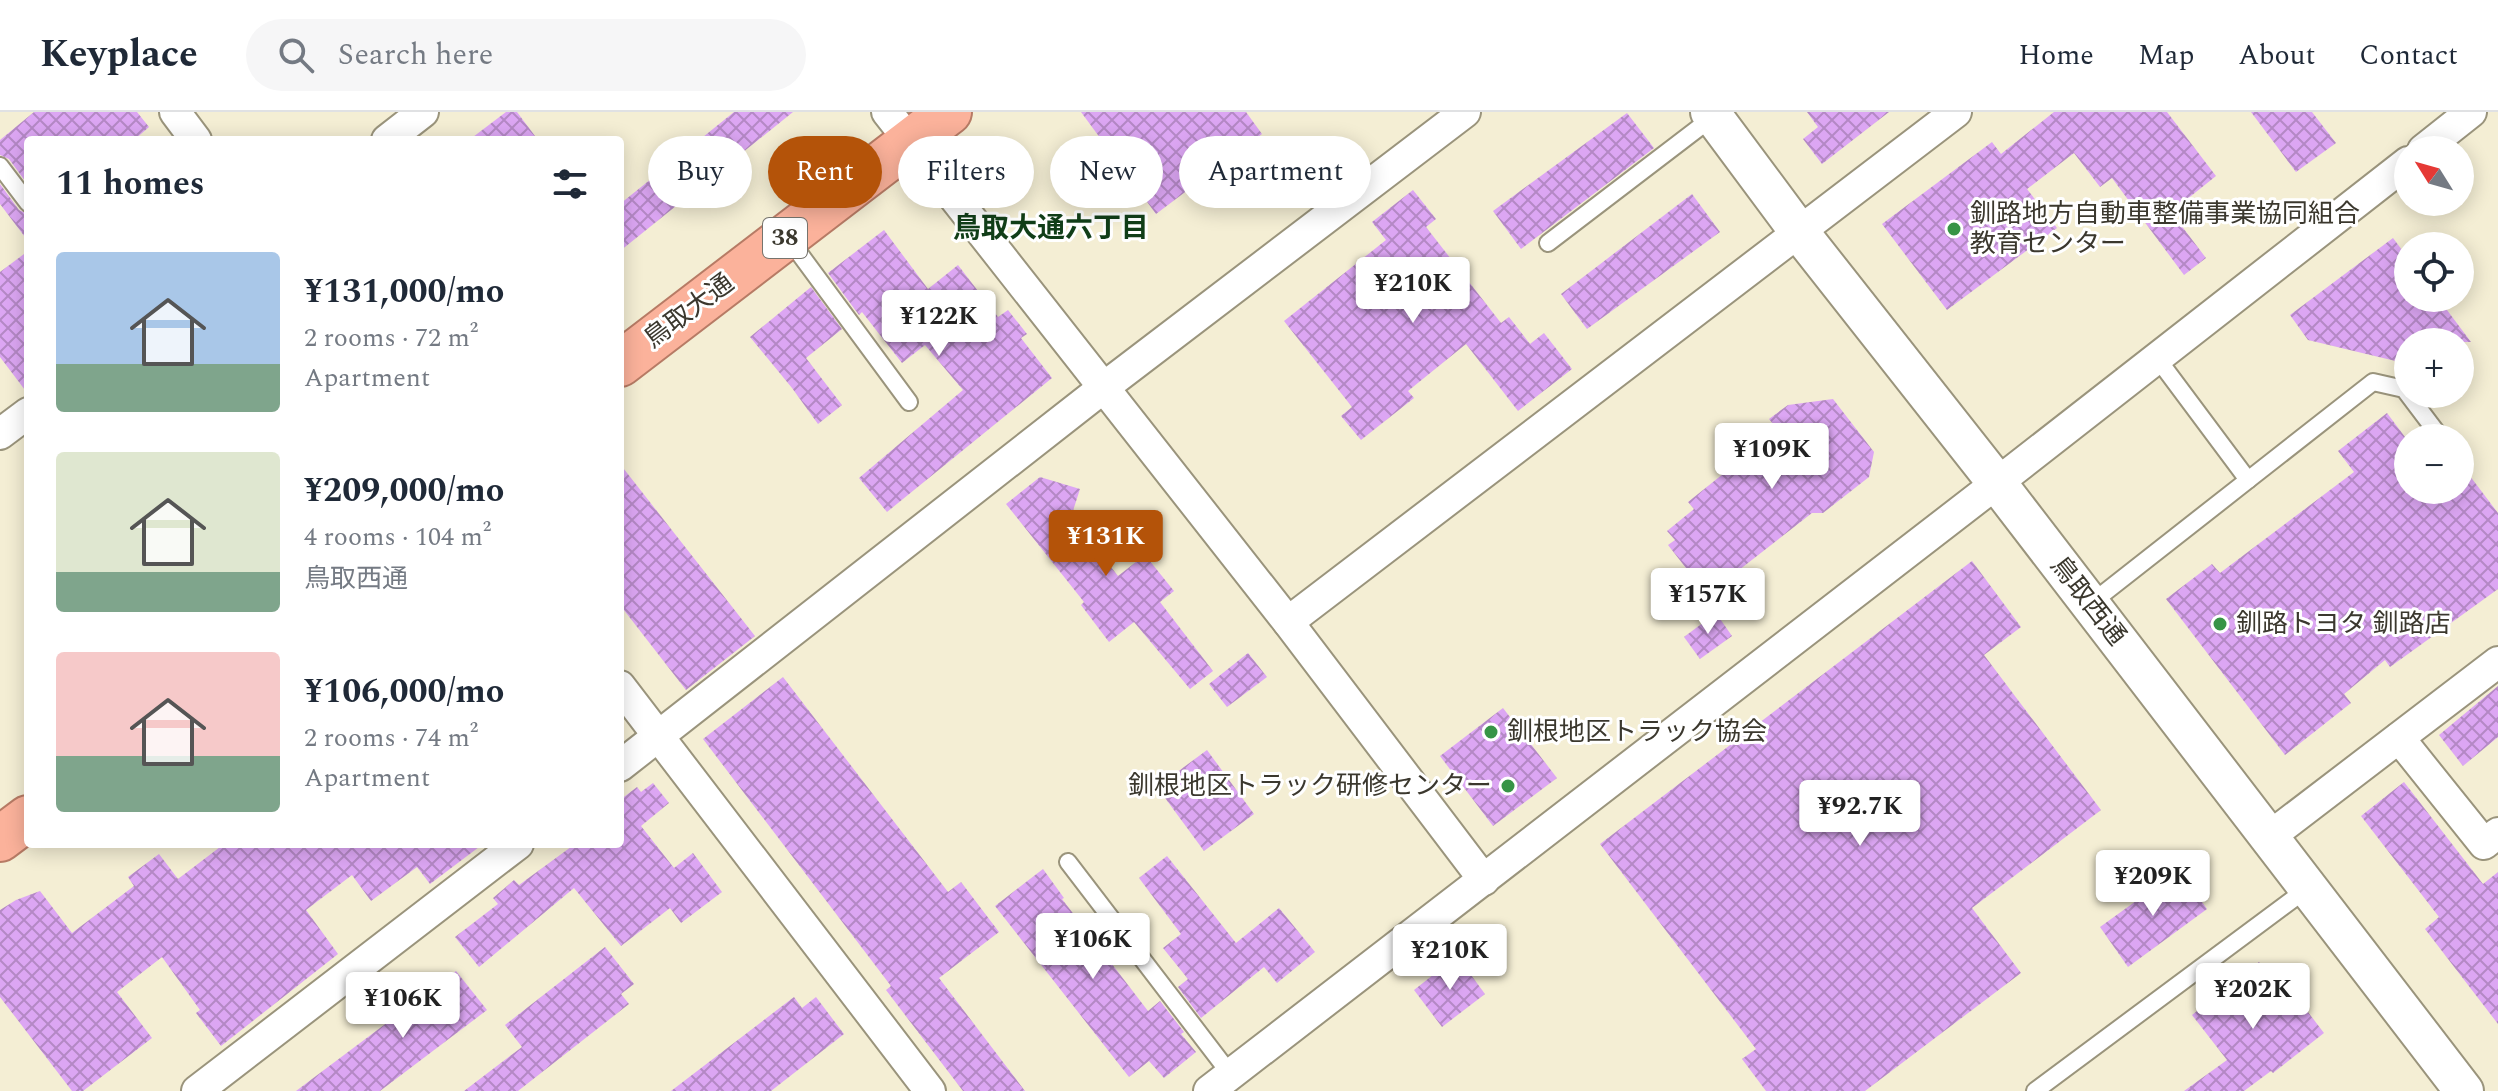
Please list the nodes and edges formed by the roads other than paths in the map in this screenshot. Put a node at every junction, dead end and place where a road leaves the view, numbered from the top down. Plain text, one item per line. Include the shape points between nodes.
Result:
1 (175, 112) edge
2 (423, 112) edge
3 (949, 112) edge
4 (1465, 112) edge
5 (1956, 112) edge
6 (2471, 112) edge
7 (1712, 114) edge
8 (898, 127) edge
9 (193, 136) edge
10 (392, 136) edge
11 (2441, 136) edge
12 (0, 166) edge
13 (2394, 173) edge
14 (24, 198) edge
15 (1800, 233) junction
16 (787, 236) junction
17 (1548, 243) dead end
18 (2157, 358) junction
19 (624, 361) edge
20 (1103, 388) junction
21 (909, 402) dead end
22 (24, 416) edge
23 (2430, 424) edge
24 (0, 434) edge
25 (2248, 480) junction
26 (1997, 483) junction
27 (2090, 604) junction
28 (1288, 622) junction
29 (2498, 662) edge
30 (624, 691) edge
31 (659, 736) junction
32 (2399, 738) junction
33 (624, 763) edge
34 (24, 821) edge
35 (2498, 833) edge
36 (2269, 837) junction
37 (0, 839) edge
38 (513, 848) edge
39 (1068, 862) dead end
40 (1484, 880) junction
41 (2308, 888) junction
42 (1220, 1083) edge
43 (919, 1087) edge
44 (197, 1091) edge
45 (2035, 1091) edge
46 (2464, 1091) edge

1 - 9 street
2 - 10 street
3 - 8 highway, 鳥取大通 / 38
4 - 20 street
5 - 15 street
6 - 11 street
7 - 15 street, 鳥取西通
7 - 17 lane
8 - 16 highway, 鳥取大通 / 38
8 - 20 street
12 - 14 lane
13 - 18 street
15 - 26 street, 鳥取西通
15 - 28 street
16 - 19 highway, 鳥取大通 / 38
16 - 21 lane
18 - 25 lane
18 - 26 street
20 - 28 street
20 - 31 street
22 - 24 street
23 - 25 lane via 2404,389 2373,382
25 - 27 lane
26 - 27 street, 鳥取西通
26 - 40 street
27 - 36 street, 鳥取西通
28 - 40 street
29 - 32 street
30 - 31 street
31 - 33 street
31 - 43 street
32 - 35 street via 2484,844
32 - 36 street
34 - 37 highway
36 - 41 street, 鳥取西通
38 - 44 street
39 - 42 lane
40 - 42 street
41 - 45 lane
41 - 46 street, 鳥取西通

